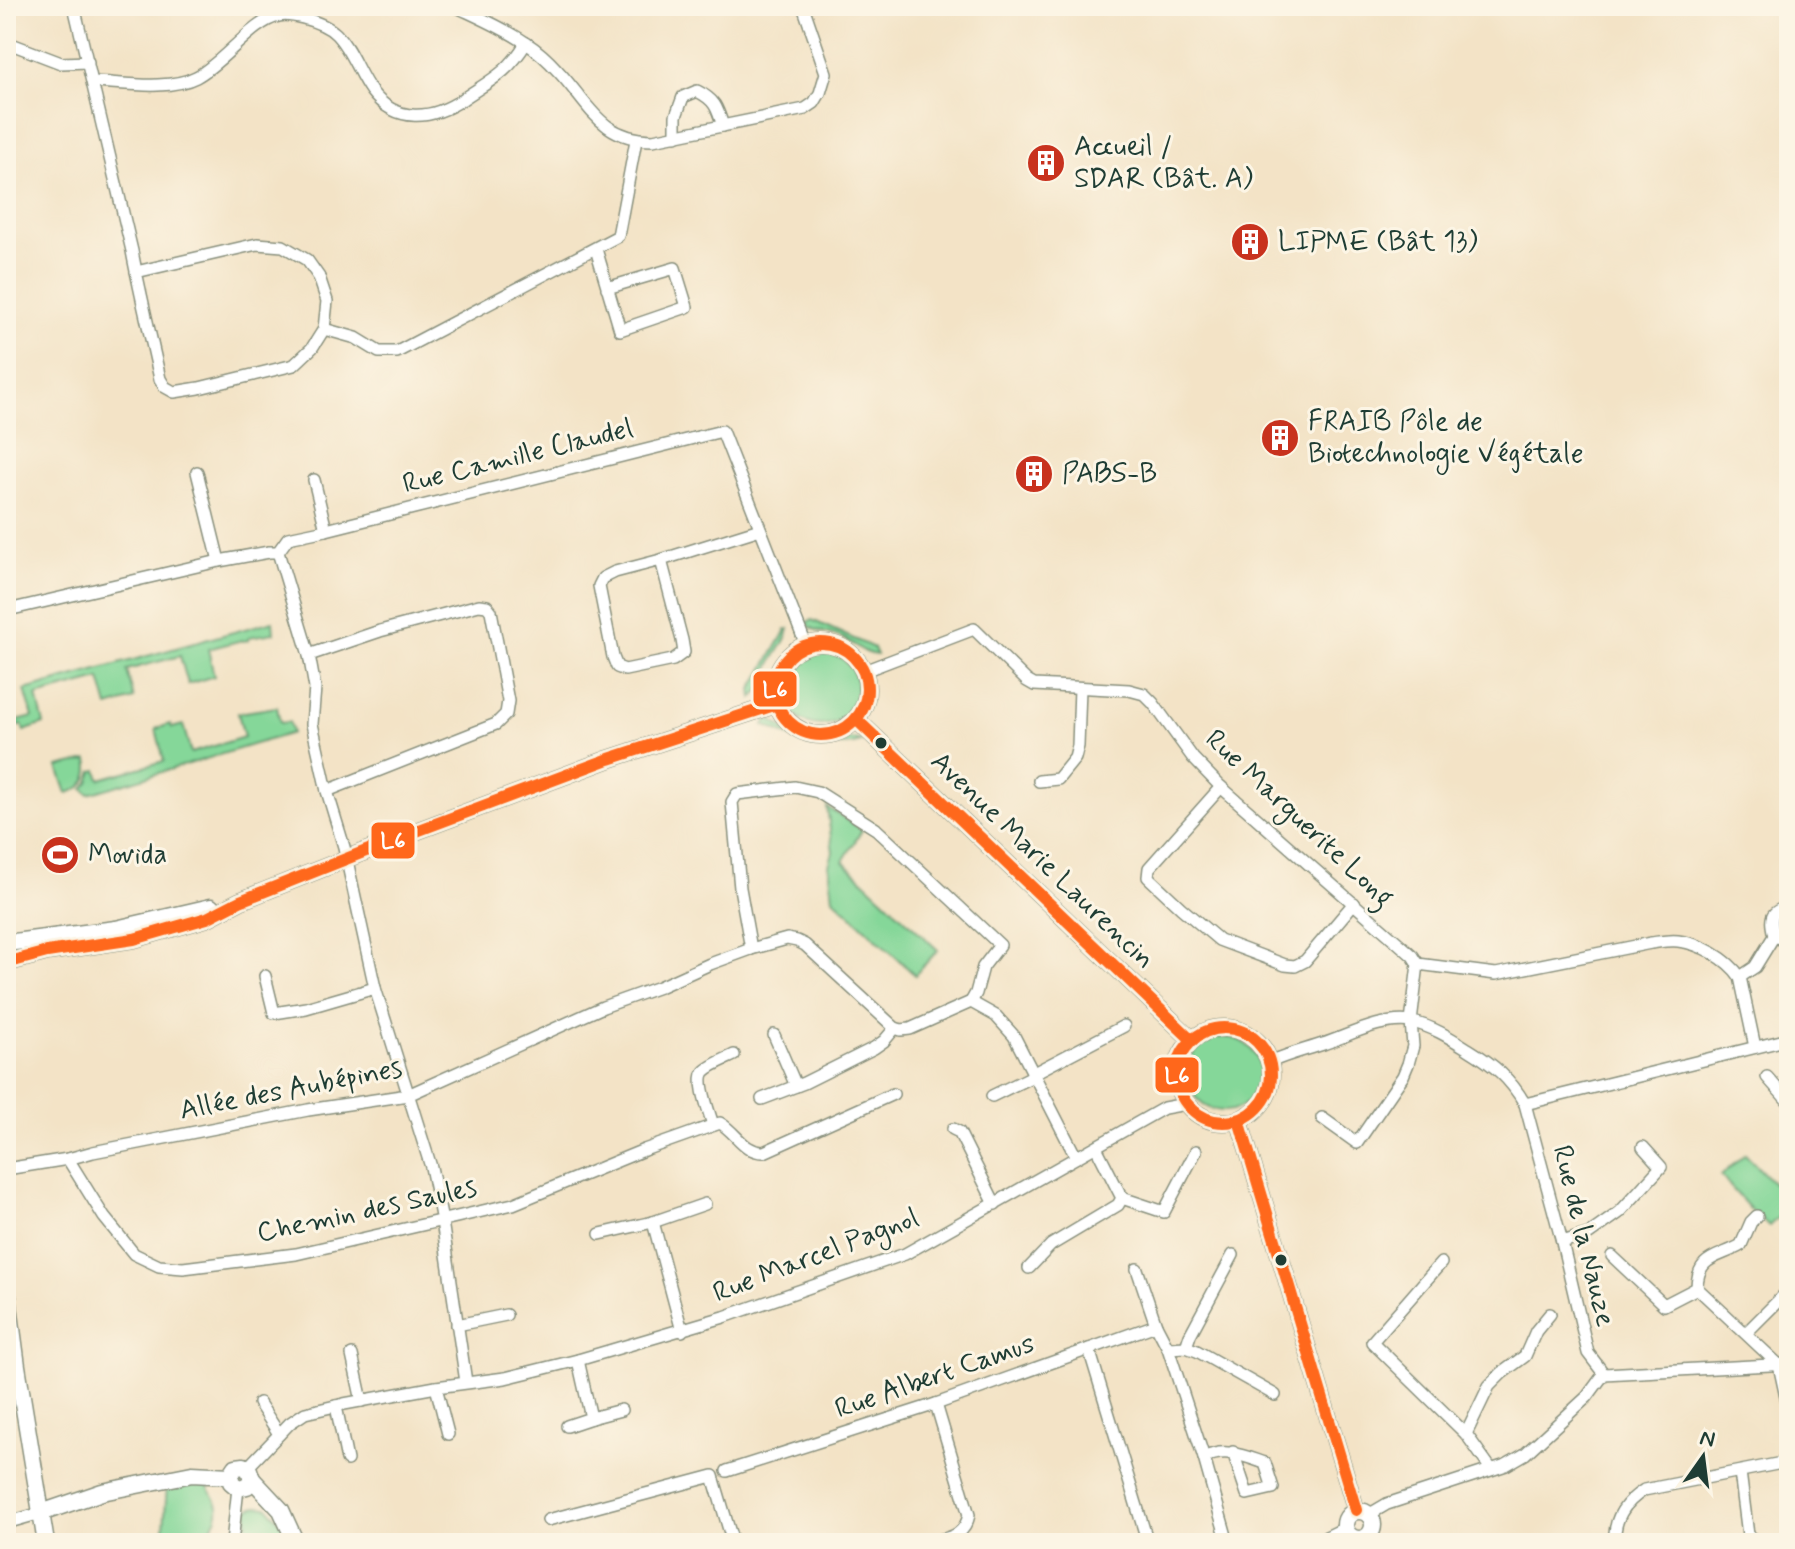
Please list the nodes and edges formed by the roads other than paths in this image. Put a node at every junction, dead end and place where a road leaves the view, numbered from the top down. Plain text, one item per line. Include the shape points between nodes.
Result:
1 (74, 6) edge
2 (455, 6) edge
3 (803, 6) edge
4 (6, 42) edge
5 (526, 43) junction
6 (88, 62) junction
7 (93, 82) junction
8 (723, 126) junction
9 (676, 136) junction
10 (636, 140) junction
11 (596, 249) junction
12 (136, 272) junction
13 (607, 288) junction
14 (324, 329) junction
15 (197, 472) dead end
16 (314, 480) dead end
17 (760, 529) junction
18 (326, 530) junction
19 (278, 552) junction
20 (661, 560) junction
21 (219, 561) junction
22 (8, 610) dead end
23 (806, 645) junction
24 (309, 655) junction
25 (864, 671) junction
26 (1080, 688) junction
27 (777, 704) junction
28 (857, 720) junction
29 (1039, 781) dead end
30 (1221, 787) junction
31 (327, 791) junction
32 (346, 859) junction
33 (240, 901) junction
34 (1354, 903) junction
35 (1789, 907) edge
36 (1774, 936) junction
37 (1789, 938) edge
38 (6, 943) edge
39 (751, 949) junction
40 (6, 963) edge
41 (1418, 964) junction
42 (265, 976) dead end
43 (1740, 977) junction
44 (375, 988) junction
45 (971, 1002) junction
46 (1411, 1022) junction
47 (1124, 1026) dead end
48 (895, 1028) junction
49 (774, 1035) dead end
50 (1789, 1039) edge
51 (1192, 1040) junction
52 (1755, 1047) junction
53 (734, 1055) dead end
54 (1270, 1062) junction
55 (1032, 1075) junction
56 (1767, 1077) dead end
57 (796, 1086) junction
58 (893, 1094) dead end
59 (408, 1095) junction
60 (992, 1096) dead end
61 (762, 1099) dead end
62 (1789, 1102) edge
63 (1186, 1104) junction
64 (1525, 1104) junction
65 (1322, 1118) dead end
66 (1239, 1120) junction
67 (713, 1125) junction
68 (953, 1129) dead end
69 (1096, 1147) junction
70 (1643, 1147) dead end
71 (1196, 1151) dead end
72 (1076, 1157) junction
73 (68, 1159) junction
74 (6, 1169) edge
75 (1122, 1198) junction
76 (705, 1204) dead end
77 (995, 1204) junction
78 (1757, 1216) dead end
79 (442, 1221) junction
80 (653, 1222) junction
81 (600, 1234) dead end
82 (1562, 1242) junction
83 (1233, 1255) dead end
84 (1612, 1256) dead end
85 (1441, 1263) dead end
86 (1029, 1268) dead end
87 (1137, 1269) dead end
88 (6, 1283) edge
89 (1697, 1288) junction
90 (1789, 1290) edge
91 (1550, 1314) dead end
92 (506, 1315) dead end
93 (457, 1325) junction
94 (1156, 1325) junction
95 (682, 1331) junction
96 (1746, 1333) junction
97 (1186, 1347) junction
98 (1168, 1348) junction
99 (1089, 1349) junction
100 (352, 1355) dead end
101 (578, 1360) junction
102 (1784, 1365) edge
103 (12, 1367) edge
104 (1604, 1374) junction
105 (466, 1382) junction
106 (436, 1387) junction
107 (1275, 1395) dead end
108 (362, 1401) junction
109 (259, 1403) dead end
110 (936, 1404) junction
111 (336, 1406) junction
112 (621, 1410) dead end
113 (1789, 1411) edge
114 (591, 1418) junction
115 (567, 1426) dead end
116 (279, 1434) junction
117 (448, 1434) dead end
118 (1466, 1434) junction
119 (1233, 1452) dead end
120 (1204, 1458) junction
121 (347, 1460) dead end
122 (1789, 1460) edge
123 (1491, 1469) junction
124 (727, 1471) dead end
125 (1740, 1472) junction
126 (242, 1478) junction
127 (40, 1506) junction
128 (1363, 1512) junction
129 (548, 1520) dead end
130 (6, 1523) edge
131 (1345, 1528) junction
132 (1369, 1540) edge
133 (46, 1543) edge
134 (232, 1543) edge
135 (296, 1543) edge
136 (733, 1543) edge
137 (929, 1543) edge
138 (1148, 1543) edge
139 (1228, 1543) edge
140 (1314, 1543) edge
141 (1615, 1543) edge
142 (1760, 1543) edge

1 - 6 street
2 - 5 street
3 - 8 street via 826,73 814,103
4 - 6 street via 61,63
5 - 7 street via 505,71 449,108 426,116 386,107 335,33 290,15 263,22 193,79 163,85
5 - 10 street via 558,70 599,121
6 - 7 street
7 - 12 street
8 - 9 street
8 - 9 street via 710,98 697,91 683,97
9 - 10 street
10 - 11 street via 618,236
11 - 13 street
11 - 14 street via 397,352 379,352 356,338
12 - 14 street via 257,244 283,246 307,260 319,277 327,301
12 - 14 street via 160,379 174,392 294,365
13 - 13 street via 620,330 687,307 675,268
15 - 21 street
16 - 18 street
17 - 18 street, Rue Camille Claudel via 722,431
17 - 20 street
17 - 23 street
18 - 19 street, Rue Camille Claudel via 288,538
19 - 21 street, Rue Camille Claudel
19 - 24 street
20 - 20 street via 615,572 599,586 613,657 625,670 673,660 684,652
21 - 22 street, Rue Camille Claudel
23 - 25 street via 842,647
23 - 27 street via 778,671
24 - 31 street via 315,688 312,724
24 - 31 street via 380,631 487,606 508,701 506,714 496,724
25 - 26 street, Rue Marguerite Long via 974,629 1034,685
25 - 28 street via 865,705
26 - 29 street via 1075,758 1058,779
26 - 30 street, Rue Marguerite Long via 1144,694
27 - 28 street via 791,724 815,735 846,729
27 - 32 street via 609,759
28 - 51 street, Avenue Marie Laurencin
30 - 34 street, Rue Marguerite Long
30 - 34 street via 1149,868 1148,877 1181,908 1219,940 1295,966
31 - 32 street
32 - 33 street
32 - 44 street
33 - 38 street via 116,929
33 - 40 street via 170,930
34 - 41 street, Rue Marguerite Long
35 - 36 street via 1773,913
36 - 37 street
36 - 43 street via 1755,967
39 - 45 street via 732,802 737,794 806,789 876,829 1000,945 983,967
39 - 48 street, Allée des Aubépines via 787,939 805,945
39 - 59 street, Allée des Aubépines via 603,1007
41 - 43 street via 1496,974 1677,940 1724,961
41 - 46 street
42 - 44 street via 274,1013
43 - 52 street
44 - 59 street
45 - 48 street via 910,1029
45 - 55 street via 996,1016 1014,1036
46 - 54 street via 1364,1028
46 - 64 street via 1482,1057 1503,1073
46 - 65 street via 1413,1046 1403,1076 1357,1143
47 - 55 street
48 - 57 street via 874,1048
49 - 57 street
50 - 52 street
51 - 54 street via 1208,1030 1242,1030 1255,1038
51 - 63 street via 1179,1060 1177,1081
52 - 64 street
53 - 67 street via 702,1076
54 - 66 street via 1268,1095 1256,1111
55 - 60 street
55 - 72 street
56 - 62 street
57 - 61 street
58 - 67 street via 764,1152 750,1150 720,1123
59 - 73 street, Allée des Aubépines
59 - 79 street
63 - 66 street via 1210,1120
63 - 69 street, Rue Marcel Pagnol via 1164,1108
64 - 82 street, Rue de la Nauze
66 - 128 street
67 - 79 street, Chemin des Saules via 513,1204
68 - 77 street
69 - 72 street, Rue Marcel Pagnol
69 - 75 street
70 - 82 street via 1661,1167 1620,1212 1589,1234
71 - 75 street via 1164,1212
72 - 77 street, Rue Marcel Pagnol
73 - 74 street, Allée des Aubépines
73 - 79 street, Chemin des Saules via 118,1236 134,1254 159,1266 183,1268 296,1254
75 - 86 street via 1051,1245
76 - 80 street
77 - 95 street, Rue Marcel Pagnol via 905,1254
78 - 89 street via 1741,1245 1706,1261
79 - 93 street
80 - 81 street
80 - 95 street
82 - 104 street, Rue de la Nauze via 1588,1353
83 - 97 street
84 - 89 street via 1664,1305
85 - 118 street via 1372,1342
87 - 94 street
88 - 103 street
89 - 96 street
90 - 96 street
91 - 118 street via 1525,1356 1489,1386
92 - 93 street
93 - 105 street
94 - 98 street
94 - 99 street, Rue Albert Camus
95 - 101 street, Rue Marcel Pagnol
96 - 102 street
97 - 98 street
97 - 107 street
98 - 120 street
99 - 110 street, Rue Albert Camus
99 - 138 street
100 - 108 street
101 - 105 street, Rue Marcel Pagnol
101 - 114 street
102 - 104 street
102 - 113 street
103 - 127 street
104 - 123 street via 1587,1397 1525,1454
105 - 106 street, Rue Marcel Pagnol
106 - 108 street, Rue Marcel Pagnol
106 - 117 street
108 - 111 street, Rue Marcel Pagnol
109 - 116 street
110 - 124 street, Rue Albert Camus
110 - 137 street via 969,1515 960,1533
111 - 116 street, Rue Marcel Pagnol via 305,1413
111 - 121 street
112 - 114 street
114 - 115 street
116 - 126 street, Rue Marcel Pagnol
118 - 123 street
119 - 120 street
120 - 139 street
122 - 125 street
123 - 128 street
125 - 141 street via 1644,1490 1616,1520
125 - 142 street via 1748,1535
126 - 127 street via 192,1474
126 - 134 street
126 - 135 street via 281,1510
127 - 130 street
127 - 133 street
128 - 131 street via 1347,1517
128 - 132 street via 1373,1526
129 - 136 street via 713,1476
131 - 132 street via 1355,1538
131 - 140 street

